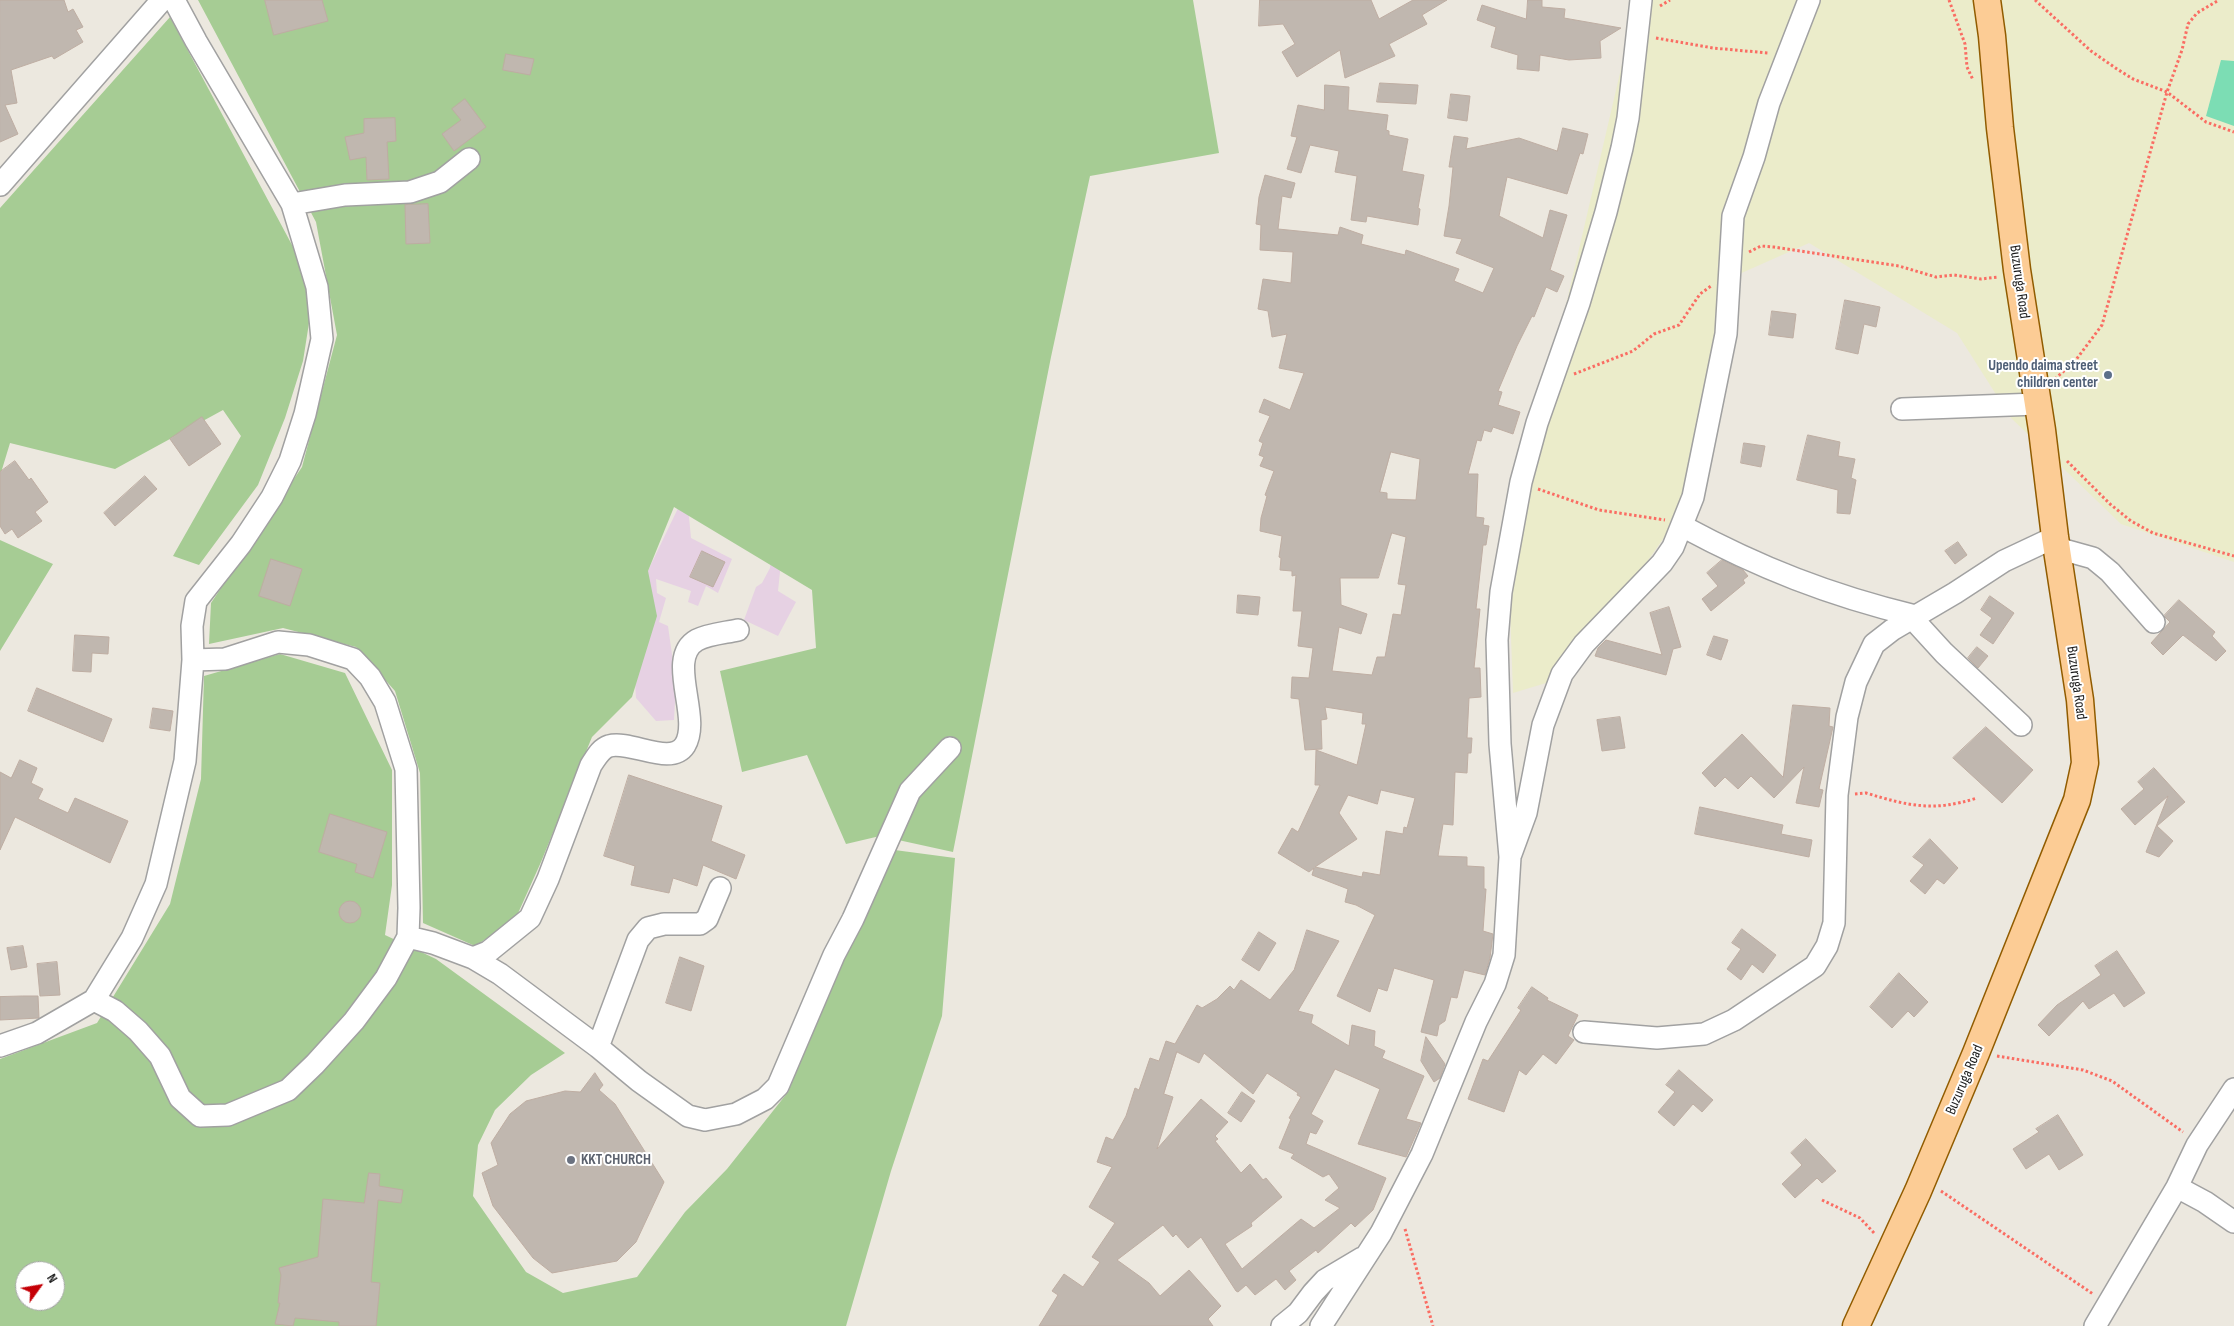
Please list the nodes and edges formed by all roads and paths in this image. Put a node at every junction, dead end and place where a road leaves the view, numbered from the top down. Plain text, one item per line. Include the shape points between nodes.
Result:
1 (162, 0) edge
2 (174, 0) edge
3 (1641, 0) edge
4 (1809, 0) edge
5 (1949, 0) edge
6 (1986, 0) edge
7 (2036, 0) edge
8 (2220, 0) edge
9 (1638, 29) junction
10 (1789, 56) junction
11 (2167, 92) junction
12 (1997, 96) junction
13 (2234, 132) edge
14 (469, 158) dead end
15 (0, 185) edge
16 (292, 204) junction
17 (1730, 269) junction
18 (2016, 270) junction
19 (1553, 377) junction
20 (2037, 400) junction
21 (1902, 409) dead end
22 (2065, 459) dead end
23 (1521, 482) junction
24 (1683, 524) junction
25 (2056, 542) junction
26 (2234, 556) edge
27 (1913, 617) junction
28 (2154, 622) dead end
29 (738, 630) dead end
30 (193, 660) junction
31 (2021, 725) dead end
32 (950, 748) dead end
33 (1837, 795) junction
34 (1977, 798) dead end
35 (1510, 858) junction
36 (720, 888) dead end
37 (408, 937) junction
38 (473, 958) junction
39 (94, 1000) junction
40 (1584, 1032) dead end
41 (0, 1046) edge
42 (598, 1047) junction
43 (1976, 1053) junction
44 (2234, 1089) edge
45 (2197, 1145) junction
46 (1923, 1178) junction
47 (2177, 1187) junction
48 (1822, 1200) dead end
49 (1398, 1202) junction
50 (2234, 1222) edge
51 (1891, 1251) junction
52 (1368, 1254) junction
53 (2108, 1305) junction
54 (1282, 1326) edge
55 (1320, 1326) edge
56 (1433, 1326) edge
57 (1856, 1326) edge
58 (2096, 1326) edge

1 - 15 street
2 - 16 street
3 - 9 street
4 - 10 street
5 - 12 path via 1965,44 1967,67 1983,91
6 - 12 main road, Buzuruga Road
7 - 11 path via 2090,51 2133,79
8 - 11 path via 2197,13 2188,24
9 - 10 path via 1649,36 1672,42
9 - 19 street via 1622,148 1582,294
10 - 17 street via 1771,96 1733,216
11 - 13 path via 2206,122
11 - 20 path via 2102,325 2075,361
12 - 18 main road, Buzuruga Road
14 - 16 street via 440,182 410,192 345,195
16 - 30 street via 318,287 322,339 305,414 290,460 272,497 241,544 196,601 192,626
17 - 18 path via 1749,251 1761,246 1899,266 1936,277 1994,278
17 - 19 path via 1700,294 1679,325 1654,334 1633,351 1592,369
17 - 24 street via 1726,334 1717,385 1693,497
18 - 20 main road, Buzuruga Road
19 - 23 street
20 - 21 street
20 - 25 main road, Buzuruga Road
22 - 26 path via 2131,521 2153,533
23 - 24 path via 1599,510
23 - 35 street via 1501,592 1497,640 1500,744
24 - 27 street via 1724,548 1790,578 1835,595
24 - 35 street via 1662,563 1584,644 1562,674 1543,726 1526,813
25 - 27 street via 2004,561
25 - 28 street via 2093,558 2110,572
25 - 43 main road, Buzuruga Road via 2080,700 2085,763 2078,800
27 - 31 street via 1944,653
27 - 33 street via 1874,644 1856,682 1846,717
29 - 38 street via 696,640 687,649 683,664 690,719 684,747 670,755 610,746 599,753 591,765 530,918 488,952
30 - 37 street via 225,659 278,642 309,645 353,659 370,677 385,702 406,769
30 - 39 street via 185,761 156,884 132,938
32 - 42 street via 910,791 778,1086 765,1099 736,1114 696,1119 638,1081
33 - 34 path via 1866,793 1929,808
33 - 40 street via 1834,923 1827,946 1815,966 1734,1020 1704,1034 1657,1038
35 - 49 street via 1504,955 1495,984
36 - 42 street via 707,919 700,924 664,924 648,928 638,940
37 - 38 street
37 - 39 street via 380,986 315,1064 288,1090 228,1115 200,1116 180,1098 160,1056 138,1031 115,1011
38 - 42 street via 500,974
39 - 41 street via 38,1033
43 - 45 path via 2083,1070 2112,1081 2178,1127
43 - 46 main road, Buzuruga Road
44 - 45 street
45 - 47 street
46 - 51 main road, Buzuruga Road
46 - 53 path
47 - 50 street
47 - 53 street
48 - 51 path via 1860,1218
49 - 52 street
49 - 56 path
51 - 57 main road, Buzuruga Road
52 - 54 street via 1325,1280 1298,1313
52 - 55 street
53 - 58 street

